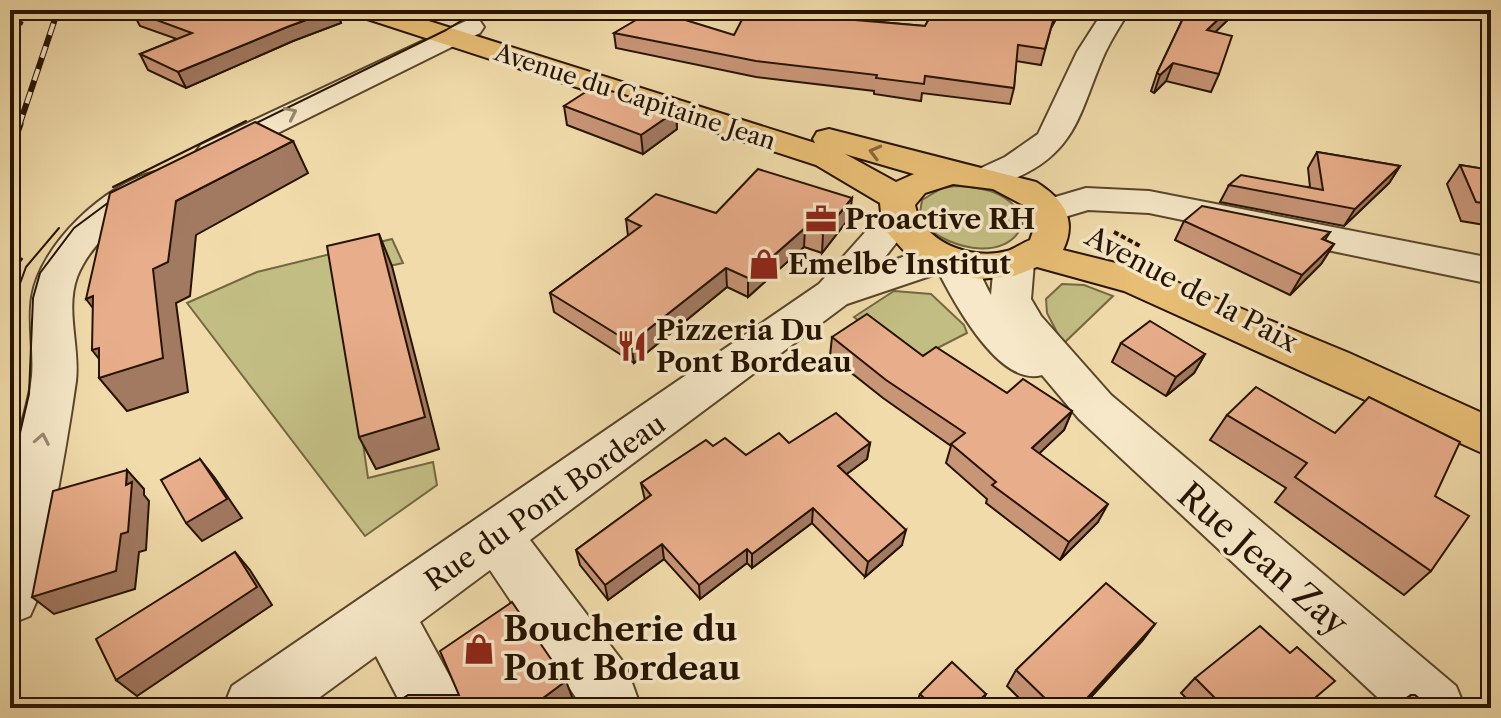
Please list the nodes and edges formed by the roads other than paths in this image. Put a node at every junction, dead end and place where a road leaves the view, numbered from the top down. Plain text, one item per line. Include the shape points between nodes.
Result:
1 (367, 10) edge
2 (394, 10) edge
3 (1117, 10) edge
4 (458, 24) edge
5 (1065, 123) junction
6 (950, 173) junction
7 (991, 176) junction
8 (898, 209) junction
9 (1048, 211) junction
10 (1025, 259) junction
11 (948, 260) junction
12 (1491, 271) edge
13 (833, 294) junction
14 (1333, 364) junction
15 (1095, 407) junction
16 (1491, 438) edge
17 (497, 537) junction
18 (10, 598) edge
19 (385, 616) junction
20 (254, 708) edge
21 (436, 708) edge
22 (610, 708) edge
23 (1434, 708) edge

1 - 4 main road, Avenue du Capitaine Jean
2 - 4 main road, Avenue du Capitaine Jean
3 - 5 street via 1091,52
6 -> 4 main road, Avenue du Capitaine Jean via 759,120 702,113
4 - 8 main road, Avenue du Capitaine Jean via 828,158
18 -> 4 street via 54,377 52,298 63,262 76,243 118,205 162,177
5 - 7 street via 1026,162
5 - 9 street via 1064,152
6 - 7 main road
6 - 8 main road via 909,186
7 - 9 main road via 1031,193
8 - 11 main road via 906,234
8 - 13 street, Rue du Pont Bordeau
9 - 10 main road via 1052,237
9 - 12 street via 1086,199 1149,202
9 - 14 main road, Avenue de la Paix
10 - 11 main road via 973,265
10 - 14 main road, Avenue de la Paix via 1138,281
10 - 15 street, Rue Jean Zay via 1011,299 1025,325
11 - 13 street, Rue du Pont Bordeau
11 - 15 street, Rue Jean Zay via 980,313 1047,376
13 - 17 street, Rue du Pont Bordeau
14 - 16 main road, Avenue de la Paix
15 - 23 street, Rue Jean Zay
17 - 19 street, Rue du Pont Bordeau
17 - 22 street via 605,687
19 - 20 street, Rue du Pont Bordeau
19 - 21 street

